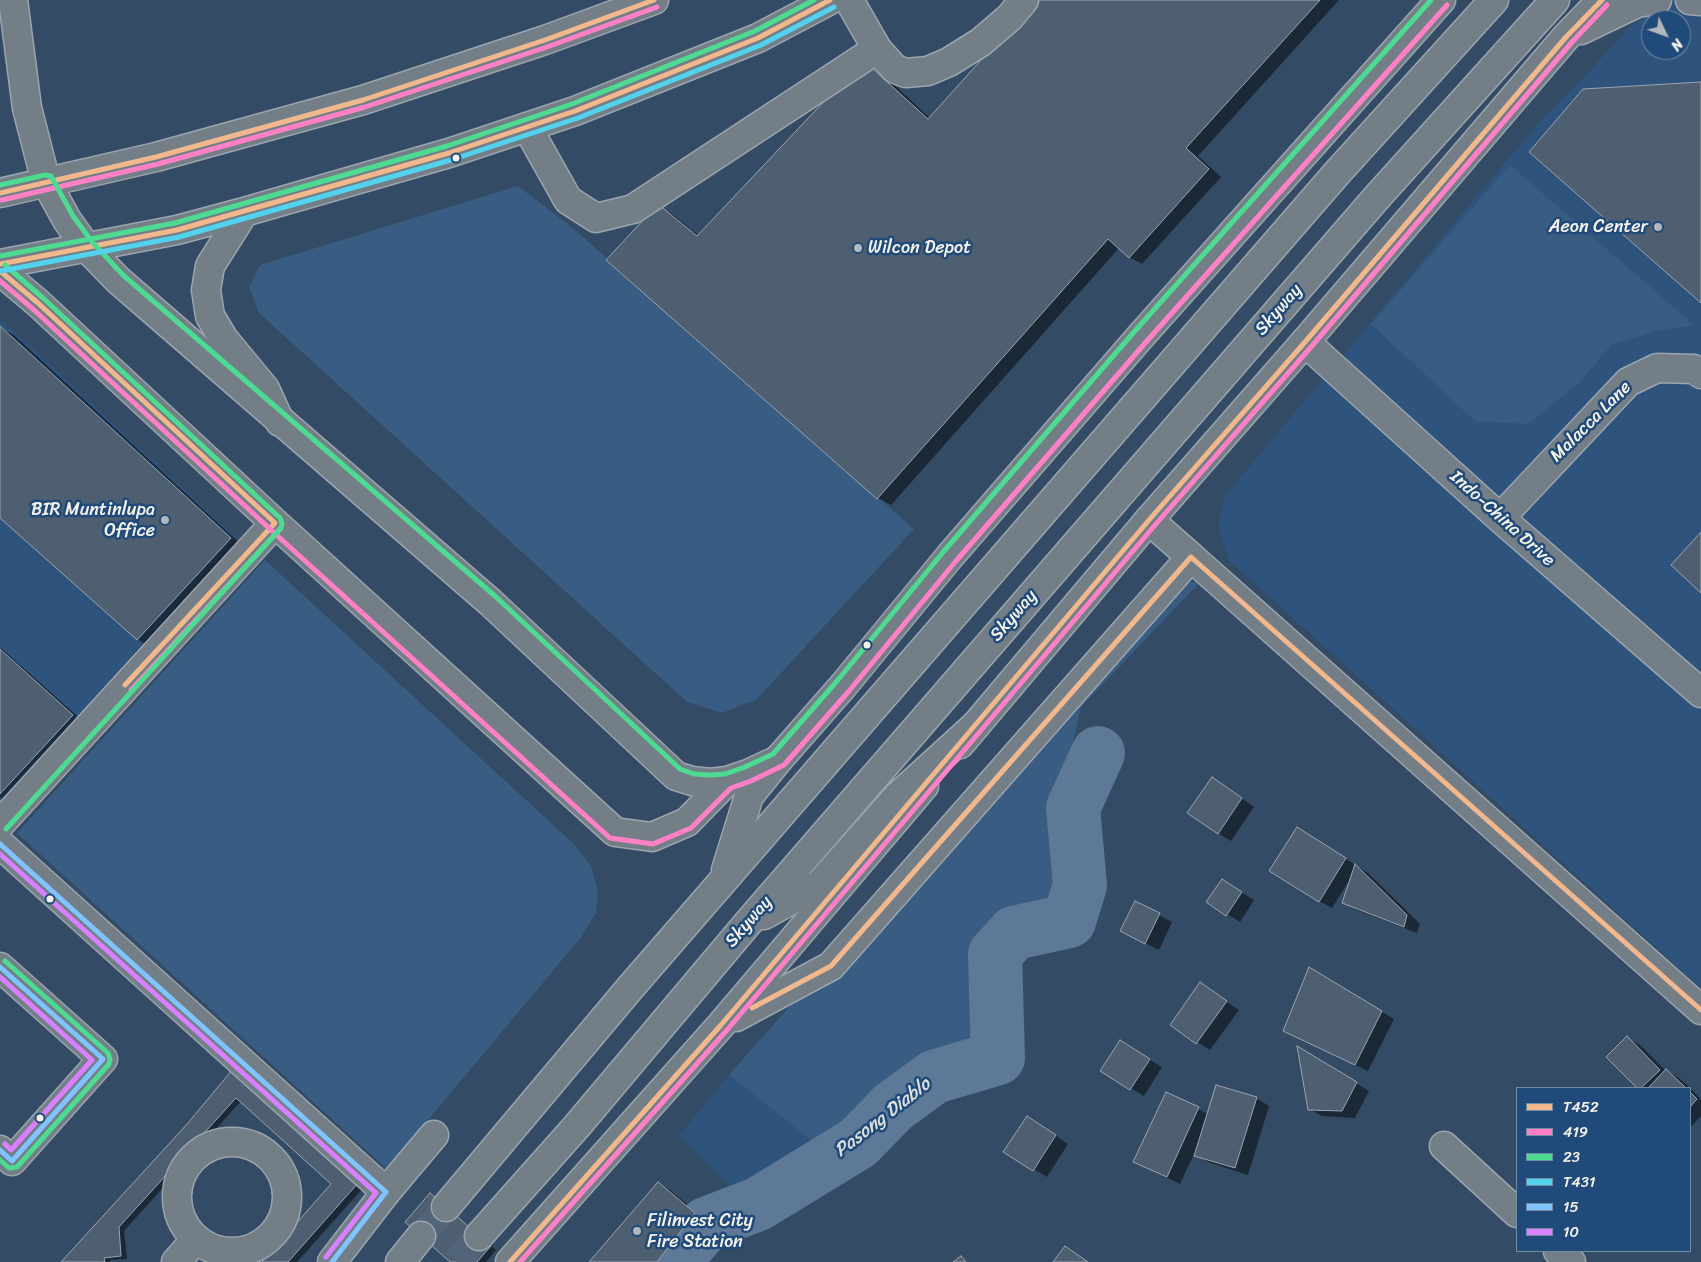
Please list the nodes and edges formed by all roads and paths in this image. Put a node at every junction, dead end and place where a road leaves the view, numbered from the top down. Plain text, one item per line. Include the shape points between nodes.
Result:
1 (12, 0) edge
2 (654, 0) edge
3 (830, 0) edge
4 (849, 0) edge
5 (1024, 0) edge
6 (1494, 0) edge
7 (1555, 0) edge
8 (1602, 0) edge
9 (1658, 0) edge
10 (1690, 0) edge
11 (1701, 1) edge
12 (1431, 3) edge
13 (1566, 37) junction
14 (877, 49) junction
15 (527, 127) junction
16 (46, 182) junction
17 (0, 193) edge
18 (244, 212) junction
19 (87, 248) junction
20 (0, 264) edge
21 (0, 271) edge
22 (1305, 342) junction
23 (1701, 374) edge
24 (280, 422) junction
25 (1500, 518) junction
26 (1149, 520) junction
27 (275, 523) junction
28 (1191, 557) junction
29 (1701, 693) edge
30 (976, 725) junction
31 (778, 760) junction
32 (727, 781) junction
33 (0, 824) edge
34 (0, 844) edge
35 (723, 881) junction
36 (747, 924) junction
37 (0, 967) edge
38 (1701, 1010) edge
39 (721, 1025) junction
40 (434, 1135) dead end
41 (1444, 1146) dead end
42 (0, 1150) edge
43 (386, 1192) junction
44 (446, 1207) tunnel mouth
45 (1516, 1212) edge
46 (421, 1236) tunnel mouth
47 (480, 1236) tunnel mouth
48 (196, 1239) dead end
49 (1559, 1252) edge
50 (176, 1262) edge
51 (332, 1262) edge
52 (400, 1262) edge
53 (510, 1262) edge
54 (1571, 1262) edge

1 - 16 main road via 27,108
2 - 16 main road via 363,100 156,157
3 - 15 main road via 758,38
4 - 14 main road
5 - 14 main road via 981,42 928,71 906,73 895,69
6 - 35 main road via 1330,181
7 - 36 main road, Skyway via 1378,196
8 - 13 main road
9 - 13 main road via 1637,3
10 - 11 main road
12 - 31 main road via 950,556
13 - 22 main road
14 - 15 main road via 633,209 596,218 568,200
15 - 18 main road
16 - 17 main road
16 - 19 main road
18 - 19 main road via 177,230
18 - 24 main road via 210,266 206,290 210,316 223,338 265,389
19 - 20 main road
19 - 24 main road via 118,280
21 - 27 main road
22 - 25 main road, Indo-China Drive
22 - 26 main road
23 - 25 main road, Malacca Lane via 1694,369 1656,368 1628,382
24 - 32 main road via 490,602 676,776 710,783
25 - 29 main road, Indo-China Drive
26 - 28 main road
26 - 30 main road
27 - 32 main road via 615,832 652,836 687,822
27 - 33 main road
28 - 38 main road
28 - 39 main road via 831,966
30 - 36 main road via 898,796 820,884
30 - 39 main road
31 - 32 main road
31 - 35 main road via 749,796
34 - 43 main road
35 - 44 main road
36 - 47 main road, Skyway
37 - 42 main road via 103,1059 12,1161
39 - 53 main road
40 - 43 main road
41 - 45 main road
43 - 51 main road
46 - 52 main road
48 - 50 main road
49 - 54 main road

